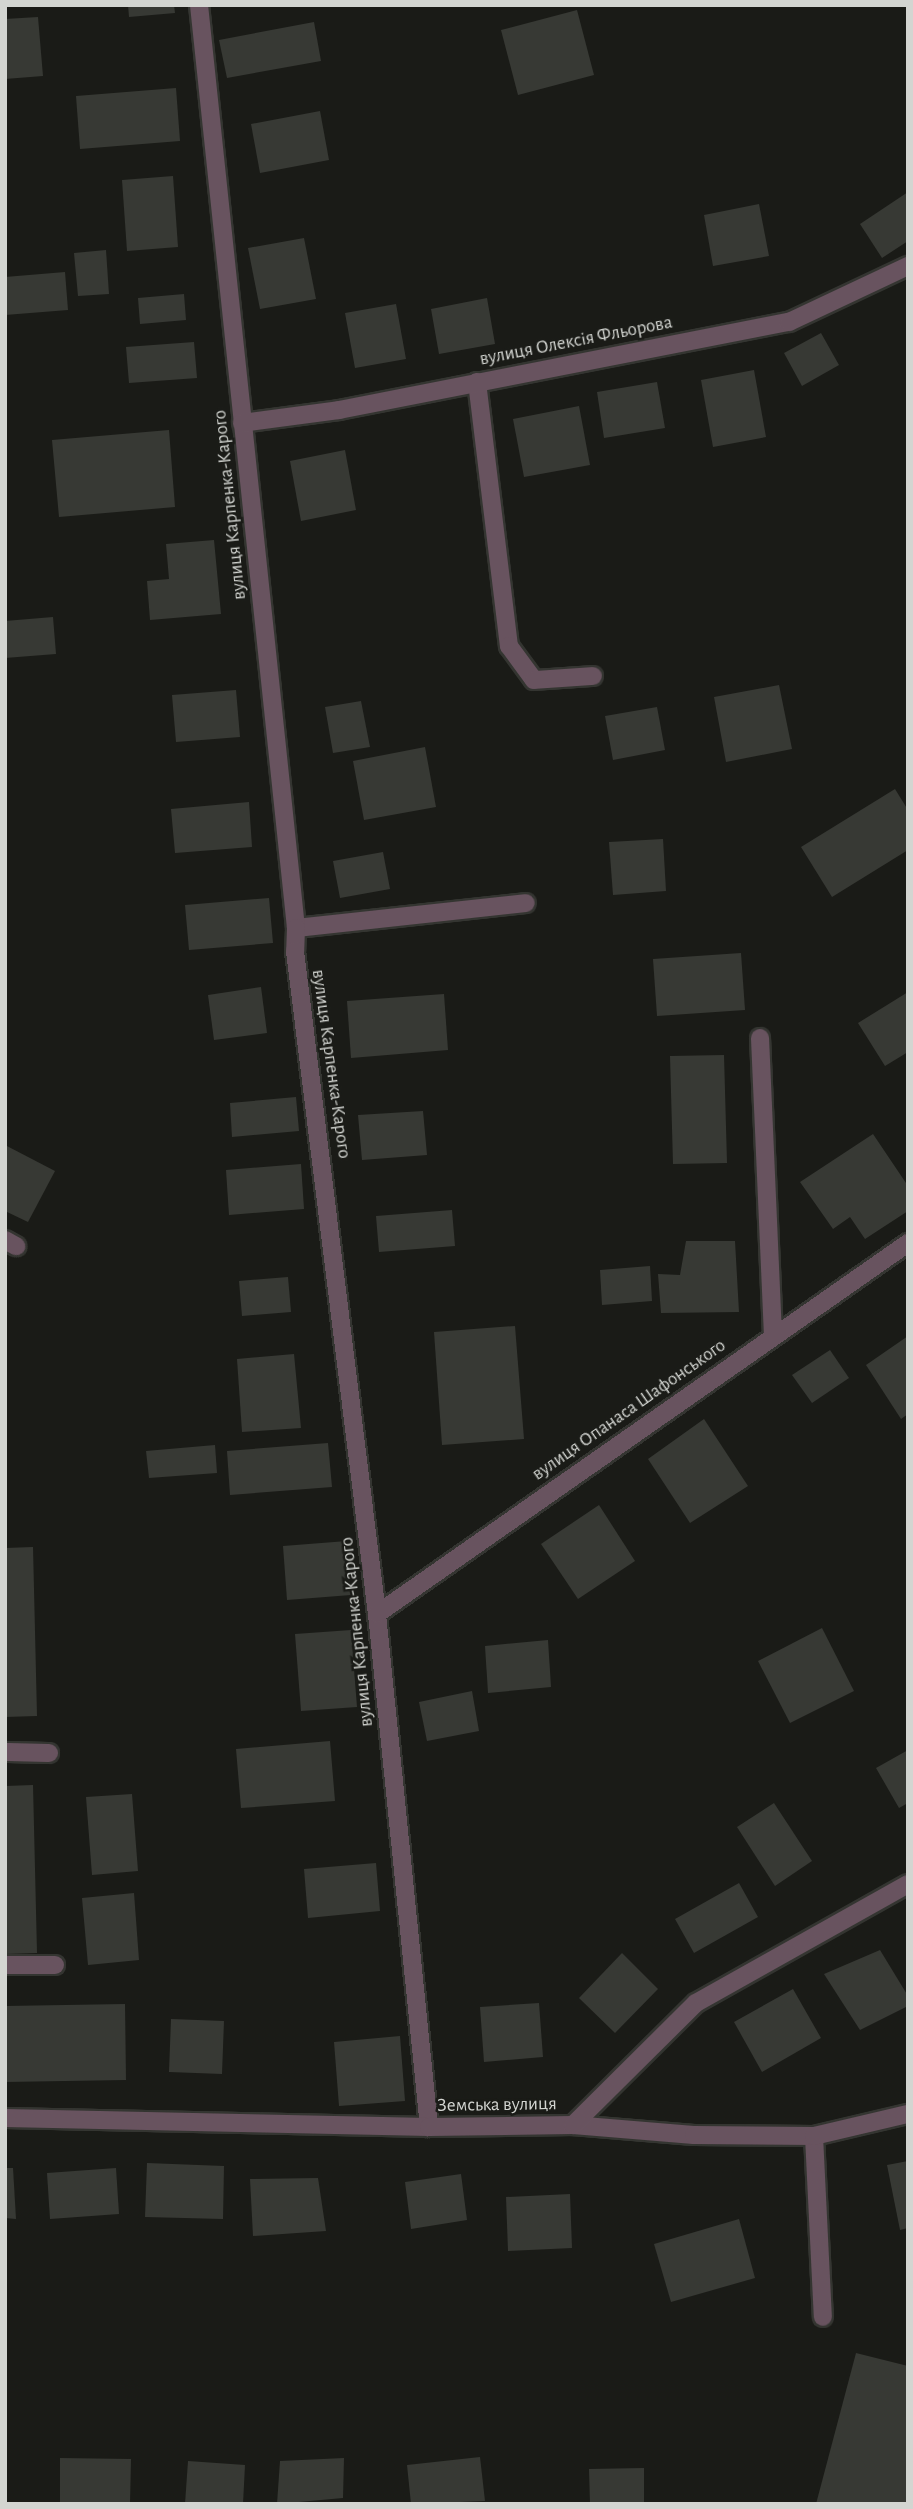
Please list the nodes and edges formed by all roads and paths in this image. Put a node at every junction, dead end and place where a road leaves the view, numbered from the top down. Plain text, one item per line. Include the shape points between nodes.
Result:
1 (199, 5) edge
2 (908, 265) edge
3 (477, 382) junction
4 (242, 424) junction
5 (593, 676) dead end
6 (526, 903) dead end
7 (296, 928) junction
8 (760, 1038) dead end
9 (908, 1243) edge
10 (773, 1335) junction
11 (377, 1614) junction
12 (5, 1752) edge
13 (49, 1753) dead end
14 (908, 1884) edge
15 (5, 1965) edge
16 (55, 1965) dead end
17 (908, 2114) edge
18 (5, 2118) edge
19 (573, 2125) junction
20 (429, 2127) junction
21 (814, 2136) junction
22 (823, 2318) dead end

1 - 4 street, вулиця Карпенка-Карого
2 - 3 street, вулиця Олексія Фльорова via 789,322
3 - 4 street, вулиця Олексія Фльорова
3 - 5 street via 509,646 534,680
4 - 7 street, вулиця Карпенка-Карого
6 - 7 street
7 - 11 street, вулиця Карпенка-Карого via 295,951
8 - 10 street
9 - 10 street, вулиця Опанаса Шафонського
10 - 11 street, вулиця Опанаса Шафонського
11 - 20 street, вулиця Карпенка-Карого
12 - 13 street
14 - 19 street, Земська вулиця via 696,2003
15 - 16 street
17 - 21 street
18 - 20 street, Земська вулиця
19 - 20 street, Земська вулиця
19 - 21 street via 694,2135
21 - 22 street

